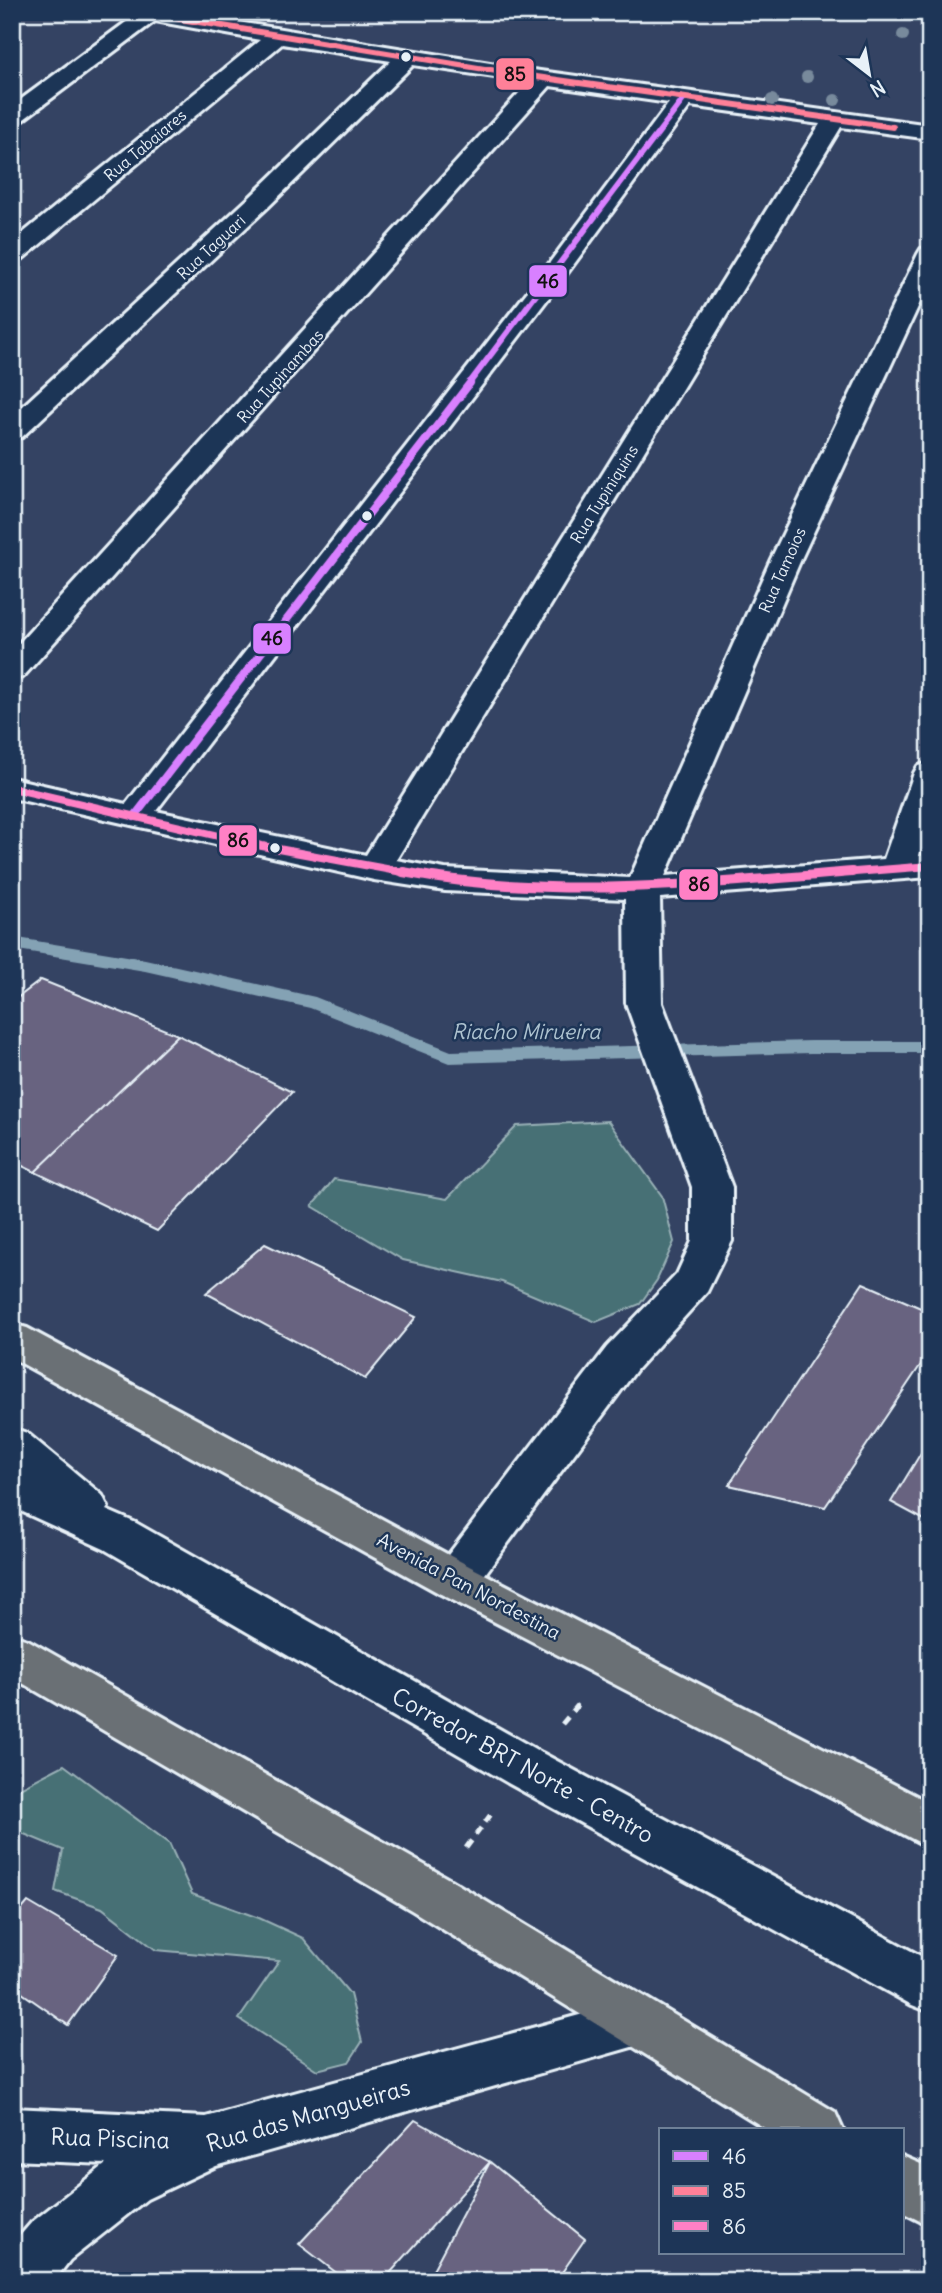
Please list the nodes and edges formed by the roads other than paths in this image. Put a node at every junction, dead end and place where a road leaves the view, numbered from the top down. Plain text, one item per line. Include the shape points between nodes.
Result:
1 (144, 13) edge
2 (279, 35) junction
3 (406, 59) junction
4 (544, 79) junction
5 (683, 100) junction
6 (12, 117) edge
7 (834, 119) junction
8 (930, 132) edge
9 (930, 254) edge
10 (12, 255) edge
11 (12, 431) edge
12 (12, 670) edge
13 (930, 773) edge
14 (12, 788) edge
15 (134, 817) junction
16 (914, 867) edge
17 (374, 869) junction
18 (642, 889) junction
19 (12, 1339) edge
20 (12, 1445) edge
21 (12, 1489) edge
22 (120, 1535) junction
23 (455, 1580) junction
24 (12, 1654) edge
25 (930, 1827) edge
26 (930, 1987) edge
27 (638, 2023) junction
28 (813, 2128) edge
29 (12, 2134) edge
30 (208, 2142) junction
31 (904, 2183) edge
32 (930, 2199) edge
33 (18, 2281) edge

1 - 2 street
1 - 6 street
2 - 3 street
2 - 10 street, Rua Tabaiares
3 - 4 street
3 - 11 street, Rua Taguari
4 - 5 street
4 - 12 street, Rua Tupinambas
5 - 7 street
5 - 15 street
7 - 8 street
7 - 17 street, Rua Tupiniquins
9 - 18 street, Rua Tamoios via 786,559
13 - 16 street
14 - 15 street
15 - 17 street
16 - 18 street
17 - 18 street via 445,880
18 - 23 street via 644,1003 712,1187 712,1241 693,1282 622,1358
19 - 23 highway, Avenida Pan Nordestina
20 - 22 street
21 - 22 street
22 - 26 street, Corredor BRT Norte - Centro via 524,1768
23 - 25 highway, Avenida Pan Nordestina
24 - 27 highway via 431,1895
27 - 28 highway
27 - 30 street, Rua das Mangueiras
29 - 30 street, Rua Piscina
30 - 33 street, Rua das Mangueiras via 128,2180 51,2241
31 - 32 highway

